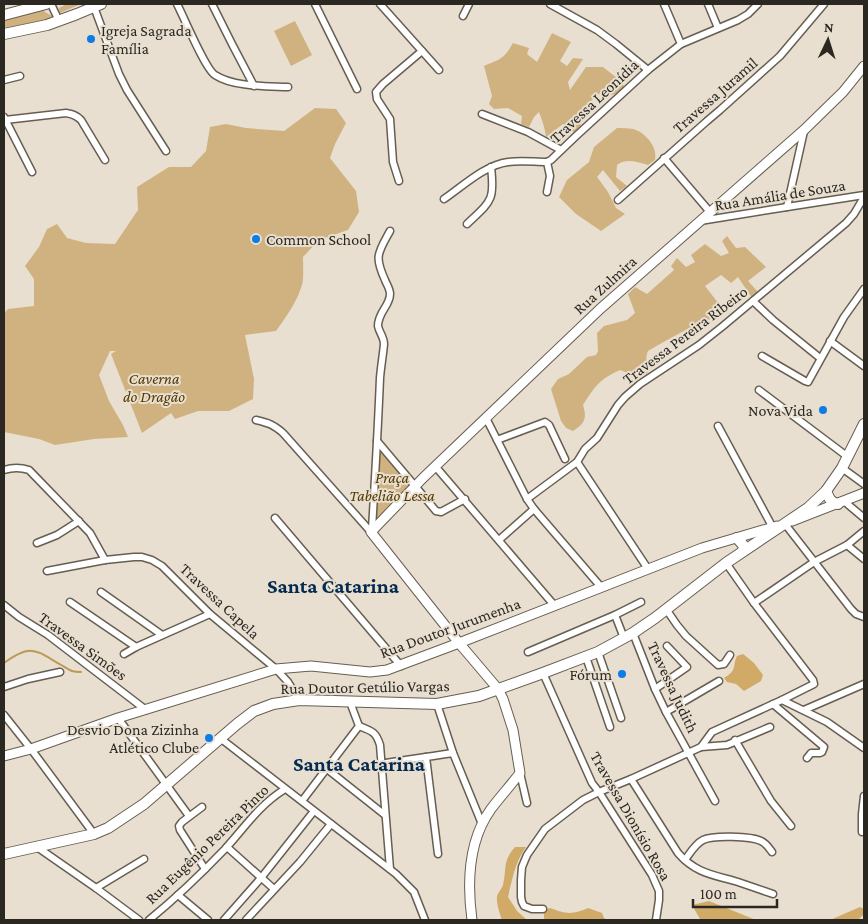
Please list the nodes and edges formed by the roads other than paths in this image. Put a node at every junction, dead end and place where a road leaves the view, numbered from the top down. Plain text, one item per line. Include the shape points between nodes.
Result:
1 (46, 4) edge
2 (51, 4) edge
3 (177, 4) edge
4 (212, 4) edge
5 (315, 4) edge
6 (380, 4) edge
7 (469, 4) edge
8 (550, 4) edge
9 (664, 4) edge
10 (708, 4) edge
11 (758, 4) edge
12 (824, 4) edge
13 (97, 5) edge
14 (4, 14) edge
15 (463, 16) dead end
16 (59, 21) junction
17 (718, 28) junction
18 (4, 34) edge
19 (681, 44) junction
20 (422, 51) junction
21 (864, 66) edge
22 (440, 70) dead end
23 (648, 70) junction
24 (20, 76) dead end
25 (4, 80) edge
26 (254, 86) junction
27 (288, 87) dead end
28 (357, 89) dead end
29 (482, 114) dead end
30 (4, 119) edge
31 (804, 130) junction
32 (561, 150) junction
33 (166, 151) dead end
34 (664, 158) junction
35 (105, 160) dead end
36 (547, 162) junction
37 (491, 167) junction
38 (32, 172) dead end
39 (399, 181) dead end
40 (546, 192) dead end
41 (864, 196) edge
42 (444, 199) dead end
43 (618, 200) dead end
44 (787, 206) junction
45 (710, 212) junction
46 (700, 221) junction
47 (467, 224) dead end
48 (390, 231) dead end
49 (864, 288) edge
50 (753, 301) junction
51 (830, 341) junction
52 (762, 356) dead end
53 (820, 358) junction
54 (864, 366) edge
55 (758, 390) dead end
56 (486, 418) junction
57 (256, 420) dead end
58 (864, 424) edge
59 (718, 426) dead end
60 (497, 440) junction
61 (377, 441) junction
62 (848, 457) junction
63 (566, 459) dead end
64 (577, 462) junction
65 (435, 466) junction
66 (842, 468) junction
67 (4, 470) edge
68 (864, 484) edge
69 (414, 487) junction
70 (826, 491) junction
71 (864, 494) edge
72 (464, 499) junction
73 (527, 499) junction
74 (841, 503) junction
75 (534, 509) junction
76 (275, 518) dead end
77 (864, 518) edge
78 (79, 521) junction
79 (785, 524) junction
80 (773, 528) junction
81 (372, 530) junction
82 (864, 531) edge
83 (737, 538) junction
84 (500, 540) junction
85 (37, 543) dead end
86 (847, 545) junction
87 (743, 551) junction
88 (864, 559) edge
89 (105, 560) junction
90 (814, 562) junction
91 (726, 563) junction
92 (648, 569) junction
93 (47, 571) dead end
94 (601, 587) junction
95 (101, 592) dead end
96 (70, 602) dead end
97 (641, 602) dead end
98 (754, 603) junction
99 (4, 605) edge
100 (554, 605) junction
101 (666, 609) junction
102 (210, 614) junction
103 (615, 615) junction
104 (864, 617) edge
105 (162, 635) junction
106 (629, 636) junction
107 (459, 643) junction
108 (667, 646) dead end
109 (136, 647) junction
110 (528, 652) dead end
111 (598, 652) junction
112 (124, 654) dead end
113 (730, 655) dead end
114 (586, 657) junction
115 (401, 666) junction
116 (276, 669) junction
117 (60, 672) dead end
118 (543, 673) junction
119 (719, 681) dead end
120 (864, 684) edge
121 (4, 687) edge
122 (498, 689) junction
123 (655, 689) junction
124 (299, 700) junction
125 (782, 700) junction
126 (350, 702) junction
127 (437, 704) junction
128 (774, 704) junction
129 (146, 710) junction
130 (804, 710) junction
131 (666, 712) junction
132 (4, 715) edge
133 (118, 718) junction
134 (621, 718) dead end
135 (359, 726) junction
136 (610, 727) dead end
137 (770, 727) dead end
138 (220, 738) junction
139 (735, 740) junction
140 (701, 747) junction
141 (864, 748) edge
142 (31, 749) junction
143 (689, 752) junction
144 (453, 753) junction
145 (4, 756) edge
146 (426, 757) junction
147 (807, 758) dead end
148 (381, 764) junction
149 (327, 769) junction
150 (520, 773) junction
151 (631, 780) junction
152 (167, 785) junction
153 (285, 789) junction
154 (599, 792) junction
155 (864, 796) edge
156 (302, 801) junction
157 (715, 801) dead end
158 (527, 803) dead end
159 (202, 807) dead end
160 (314, 811) junction
161 (385, 815) junction
162 (190, 816) junction
163 (331, 824) junction
164 (482, 824) junction
165 (791, 826) dead end
166 (862, 832) dead end
167 (94, 834) junction
168 (37, 847) junction
169 (226, 847) junction
170 (772, 852) dead end
171 (4, 854) edge
172 (438, 854) dead end
173 (144, 859) dead end
174 (685, 860) junction
175 (205, 869) junction
176 (390, 869) junction
177 (261, 878) junction
178 (96, 888) junction
179 (274, 889) junction
180 (773, 894) dead end
181 (178, 895) junction
182 (543, 909) dead end
183 (139, 920) edge
184 (149, 920) edge
185 (208, 920) edge
186 (224, 920) edge
187 (246, 920) edge
188 (425, 920) edge
189 (472, 920) edge
190 (656, 920) edge

1 - 14 main road
2 - 16 street
3 - 26 street via 214,75
4 - 26 street
5 - 28 street
6 - 20 street
7 - 15 street
8 - 23 street via 597,30
9 - 19 street
10 - 17 street
11 - 17 street, Travessa Leonídia via 748,14
12 - 34 street, Travessa Juramil via 780,56
13 - 16 main road
13 - 33 street via 119,74
16 - 18 main road
17 - 19 street, Travessa Leonídia
19 - 23 street, Travessa Leonídia
20 - 22 street
20 - 39 street via 376,92 390,118 393,162
21 - 31 street, Rua Zulmira
23 - 32 street, Travessa Leonídia
24 - 25 street
26 - 27 street
29 - 32 street via 528,132
30 - 35 street via 66,113 77,116
30 - 38 street
31 - 44 street
31 - 45 street, Rua Zulmira
32 - 36 street, Travessa Leonídia
34 - 43 street, Travessa Juramil
34 - 45 street
36 - 37 street, Travessa Leonídia via 522,160
36 - 40 street via 550,176
37 - 42 street, Travessa Leonídia
37 - 47 street via 493,185 490,199
41 - 44 street, Rua Amália de Souza
41 - 50 street, Travessa Pereira Ribeiro via 846,223
44 - 46 street, Rua Amália de Souza
45 - 46 street, Rua Zulmira
46 - 56 street, Rua Zulmira via 600,309
48 - 61 street via 378,256 378,266 390,296 378,326 384,341
49 - 51 street
50 - 53 street
50 - 64 street, Travessa Pereira Ribeiro via 625,397
51 - 53 street
51 - 54 street
52 - 53 street via 807,382
55 - 62 street
56 - 60 street
56 - 65 street, Rua Zulmira
57 - 81 street via 269,423 283,433
58 - 62 main road, Rua Doutor Getúlio Vargas
59 - 80 street
60 - 63 street via 545,422
60 - 73 street
61 - 69 street
61 - 81 street
62 - 66 main road, Rua Doutor Getúlio Vargas
64 - 73 street, Travessa Pereira Ribeiro
64 - 92 street
65 - 69 street, Rua Zulmira
65 - 72 street
66 - 68 street
66 - 70 main road, Rua Doutor Getúlio Vargas
67 - 78 street via 12,467 29,470
69 - 72 street via 438,512
69 - 81 street, Rua Zulmira
70 - 74 main road via 832,503
70 - 79 main road, Rua Doutor Getúlio Vargas
71 - 74 street, Rua Doutor Jurumenha
72 - 84 street
73 - 75 street
74 - 77 street
74 - 79 street, Rua Doutor Jurumenha
75 - 84 street
75 - 94 street
76 - 115 street
78 - 85 street
78 - 89 street
79 - 80 street, Rua Doutor Jurumenha
79 - 87 main road, Rua Doutor Getúlio Vargas
79 - 90 street
80 - 83 street, Rua Doutor Jurumenha
81 - 107 street
82 - 86 street
83 - 87 main road via 744,546
83 - 92 street, Rua Doutor Jurumenha
84 - 100 street
86 - 88 street
86 - 90 street
87 - 91 main road, Rua Doutor Getúlio Vargas
89 - 93 street, Travessa Capela
89 - 102 street, Travessa Capela via 134,557 152,560
90 - 98 street
90 - 104 street via 851,609
91 - 98 street
91 - 101 main road, Rua Doutor Getúlio Vargas
92 - 94 street, Rua Doutor Jurumenha
94 - 100 street, Rua Doutor Jurumenha
95 - 105 street
96 - 109 street
97 - 103 street
98 - 125 street via 814,680 814,684
99 - 129 street, Travessa Simões
100 - 107 street, Rua Doutor Jurumenha
101 - 106 main road, Rua Doutor Getúlio Vargas
101 - 113 street via 686,636 718,665 724,664
102 - 105 street
102 - 116 street, Travessa Capela
103 - 106 street, Travessa Judith
103 - 110 street
105 - 109 street
106 - 111 main road, Rua Doutor Getúlio Vargas
106 - 123 street, Travessa Judith
107 - 115 street, Rua Doutor Jurumenha
107 - 122 street
108 - 123 street via 687,667
109 - 112 street
111 - 114 main road, Rua Doutor Getúlio Vargas
111 - 134 street
114 - 118 main road, Rua Doutor Getúlio Vargas
114 - 136 street
115 - 116 street, Rua Doutor Jurumenha via 370,672 311,666
116 - 124 street, Travessa Capela
116 - 129 street, Rua Doutor Jurumenha
117 - 121 street
118 - 122 main road, Rua Doutor Getúlio Vargas
118 - 154 street, Travessa Dionísio Rosa via 592,783
119 - 131 street
120 - 130 street
122 - 127 main road, Rua Doutor Getúlio Vargas
122 - 150 street via 513,730
123 - 131 street, Travessa Judith
124 - 126 main road, Rua Doutor Getúlio Vargas
124 - 138 main road, Rua Doutor Getúlio Vargas via 272,704 254,711
125 - 128 street
125 - 130 street
126 - 127 main road, Rua Doutor Getúlio Vargas
126 - 135 street
127 - 144 street
128 - 140 street via 712,732
128 - 147 street via 824,747 822,752 811,752
129 - 133 street, Rua Doutor Jurumenha
130 - 141 street
131 - 143 street, Travessa Judith
132 - 142 street
133 - 142 street, Rua Doutor Jurumenha
133 - 152 street
135 - 148 street via 372,731 377,737
135 - 149 street
137 - 139 street
138 - 152 main road, Rua Doutor Getúlio Vargas
138 - 153 street
139 - 140 street
139 - 165 street via 771,801
140 - 143 street
142 - 145 street, Rua Doutor Jurumenha
142 - 167 street
143 - 151 street
143 - 157 street, Travessa Judith
144 - 146 street
144 - 164 street
146 - 148 street
146 - 172 street
148 - 161 street
149 - 156 street
149 - 161 street
150 - 158 street
150 - 164 street
151 - 154 street
151 - 174 street
152 - 162 street
152 - 167 main road, Rua Doutor Getúlio Vargas via 124,818
153 - 156 street
153 - 169 street, Rua Eugênio Pereira Pinto via 256,812
154 - 182 street via 545,829 527,855 522,867 522,902 527,908
154 - 190 street, Travessa Dionísio Rosa via 652,875 659,891
155 - 166 street
156 - 160 street
159 - 162 street
160 - 163 street
160 - 177 street
161 - 176 street
162 - 175 street via 179,828
163 - 176 street
163 - 179 street
164 - 189 street via 470,868
167 - 168 main road, Rua Doutor Getúlio Vargas
168 - 171 main road, Rua Doutor Getúlio Vargas
168 - 178 street
169 - 175 street, Rua Eugênio Pereira Pinto
169 - 177 street
170 - 174 street via 755,838 716,837 702,841
173 - 178 street
174 - 180 street via 712,875
175 - 181 street, Rua Eugênio Pereira Pinto
176 - 188 street via 414,892
177 - 179 street
177 - 186 street
178 - 183 street
179 - 187 street
181 - 184 street, Rua Eugênio Pereira Pinto
181 - 185 street

